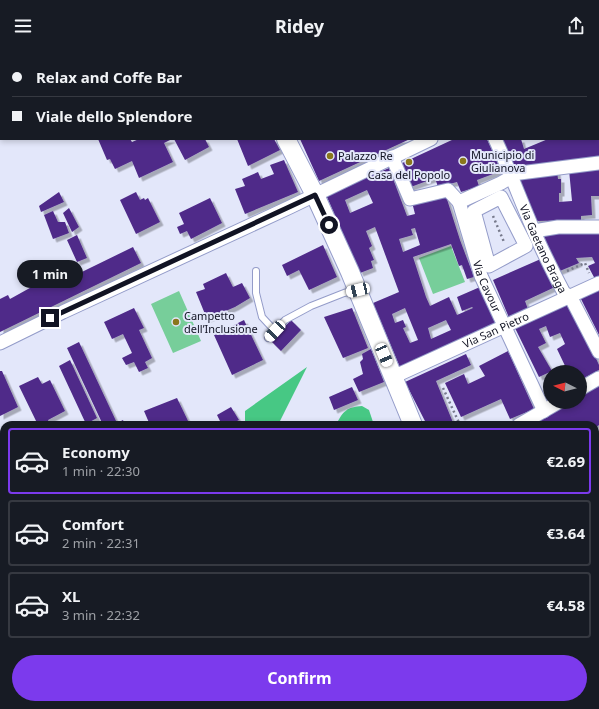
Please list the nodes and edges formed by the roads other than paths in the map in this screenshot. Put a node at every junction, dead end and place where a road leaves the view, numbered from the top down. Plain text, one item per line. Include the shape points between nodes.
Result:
1 (287, 140) edge
2 (425, 140) edge
3 (495, 140) edge
4 (392, 157) junction
5 (599, 163) edge
6 (512, 174) junction
7 (315, 195) junction
8 (459, 202) junction
9 (599, 227) edge
10 (534, 231) junction
11 (542, 248) junction
12 (489, 266) joint
13 (256, 271) dead end
14 (481, 276) junction
15 (597, 284) edge
16 (358, 290) junction
17 (570, 296) junction
18 (504, 326) junction
19 (275, 331) junction
20 (268, 338) dead end
21 (0, 343) edge
22 (599, 352) edge
23 (393, 377) junction
24 (599, 378) edge
25 (587, 385) edge
26 (544, 410) joint
27 (411, 421) edge
28 (526, 421) edge

1 - 7 main road
2 - 4 street
3 - 6 street, Via Gaetano Braga
4 - 7 street
4 - 8 street via 410,199 448,190
5 - 6 street
6 - 8 street via 501,183
6 - 10 street, Via Gaetano Braga
7 - 16 main road
7 - 21 street
8 - 14 street, Via Cavour
9 - 10 street via 558,227
10 - 11 street, Via Gaetano Braga
11 - 14 street
11 - 17 street, Via Gaetano Braga via 564,293
12 - 12 street via 526,246 501,197 474,211
13 - 19 lane via 256,293 262,317
14 - 18 street, Via Cavour
15 - 17 street, Via San Pietro
16 - 19 lane via 311,306 285,320
16 - 23 main road
17 - 18 street, Via San Pietro
17 - 22 street, Via Gaetano Braga
18 - 23 street, Via San Pietro
18 - 26 street, Via Cavour
19 - 20 lane
23 - 27 main road via 401,403
24 - 25 street
26 - 28 street

